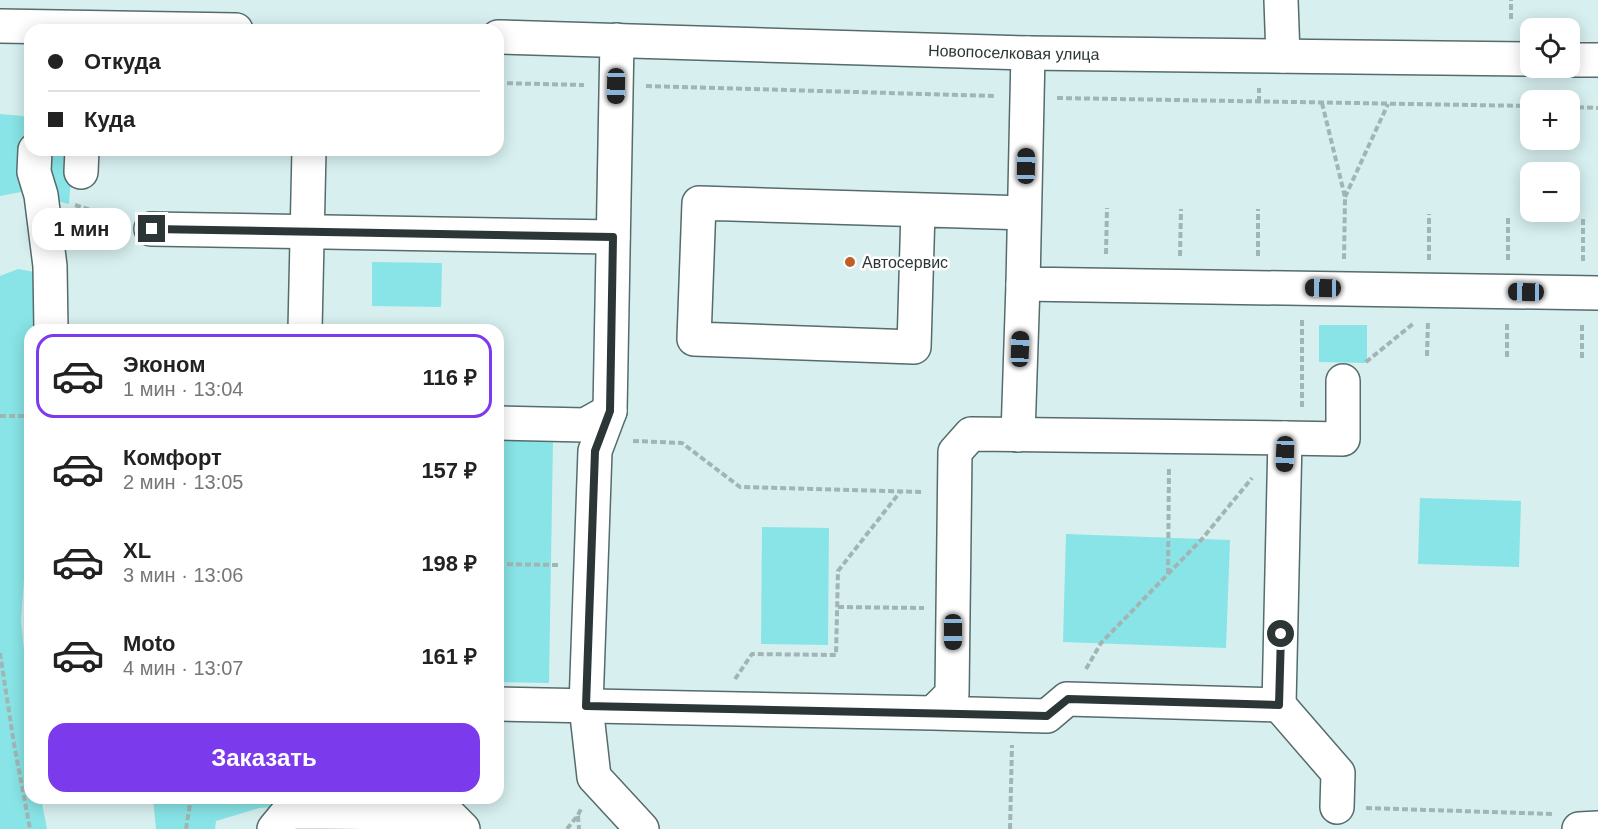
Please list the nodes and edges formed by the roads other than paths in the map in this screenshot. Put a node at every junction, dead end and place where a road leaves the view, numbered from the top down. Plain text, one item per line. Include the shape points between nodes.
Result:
1 (1281, 0) edge
2 (0, 26) edge
3 (24, 27) edge
4 (504, 37) edge
5 (617, 40) junction
6 (1028, 53) junction
7 (1282, 56) junction
8 (1520, 59) edge
9 (1580, 60) edge
10 (1598, 60) edge
11 (34, 156) edge
12 (309, 156) edge
13 (918, 210) junction
14 (1024, 213) junction
15 (152, 229) road end
16 (307, 231) junction
17 (613, 237) junction
18 (1023, 284) junction
19 (1598, 293) edge
20 (51, 324) edge
21 (305, 324) edge
22 (1343, 381) road end
23 (504, 423) edge
24 (1293, 424) junction
25 (604, 425) junction
26 (1018, 435) junction
27 (504, 704) edge
28 (1279, 705) junction
29 (586, 706) junction
30 (933, 713) junction
31 (1337, 807) road end
32 (1598, 828) edge
33 (274, 829) edge
34 (463, 829) edge
35 (642, 829) edge
36 (1579, 829) edge

1 - 7 street
2 - 3 street
4 - 5 street, Новопоселковая улица
5 - 6 street, Новопоселковая улица
5 - 17 street
6 - 7 street, Новопоселковая улица
6 - 14 street
7 - 8 street, Новопоселковая улица
9 - 10 street
11 - 20 street via 50,266
12 - 16 street
13 - 13 street via 699,203 694,339 914,347
13 - 14 street
14 - 18 street
15 - 16 street
16 - 17 street
16 - 21 street
17 - 25 street
18 - 19 street
18 - 26 street
22 - 24 street via 1343,439
23 - 25 street
24 - 26 street via 1170,436
24 - 28 street
25 - 29 street via 595,451
26 - 30 street via 971,434 955,452 952,694
27 - 29 street
28 - 30 street via 1068,699 1047,716
28 - 31 street via 1338,773
29 - 30 street
29 - 35 street via 594,777
32 - 36 street
33 - 34 street via 288,812 447,813

